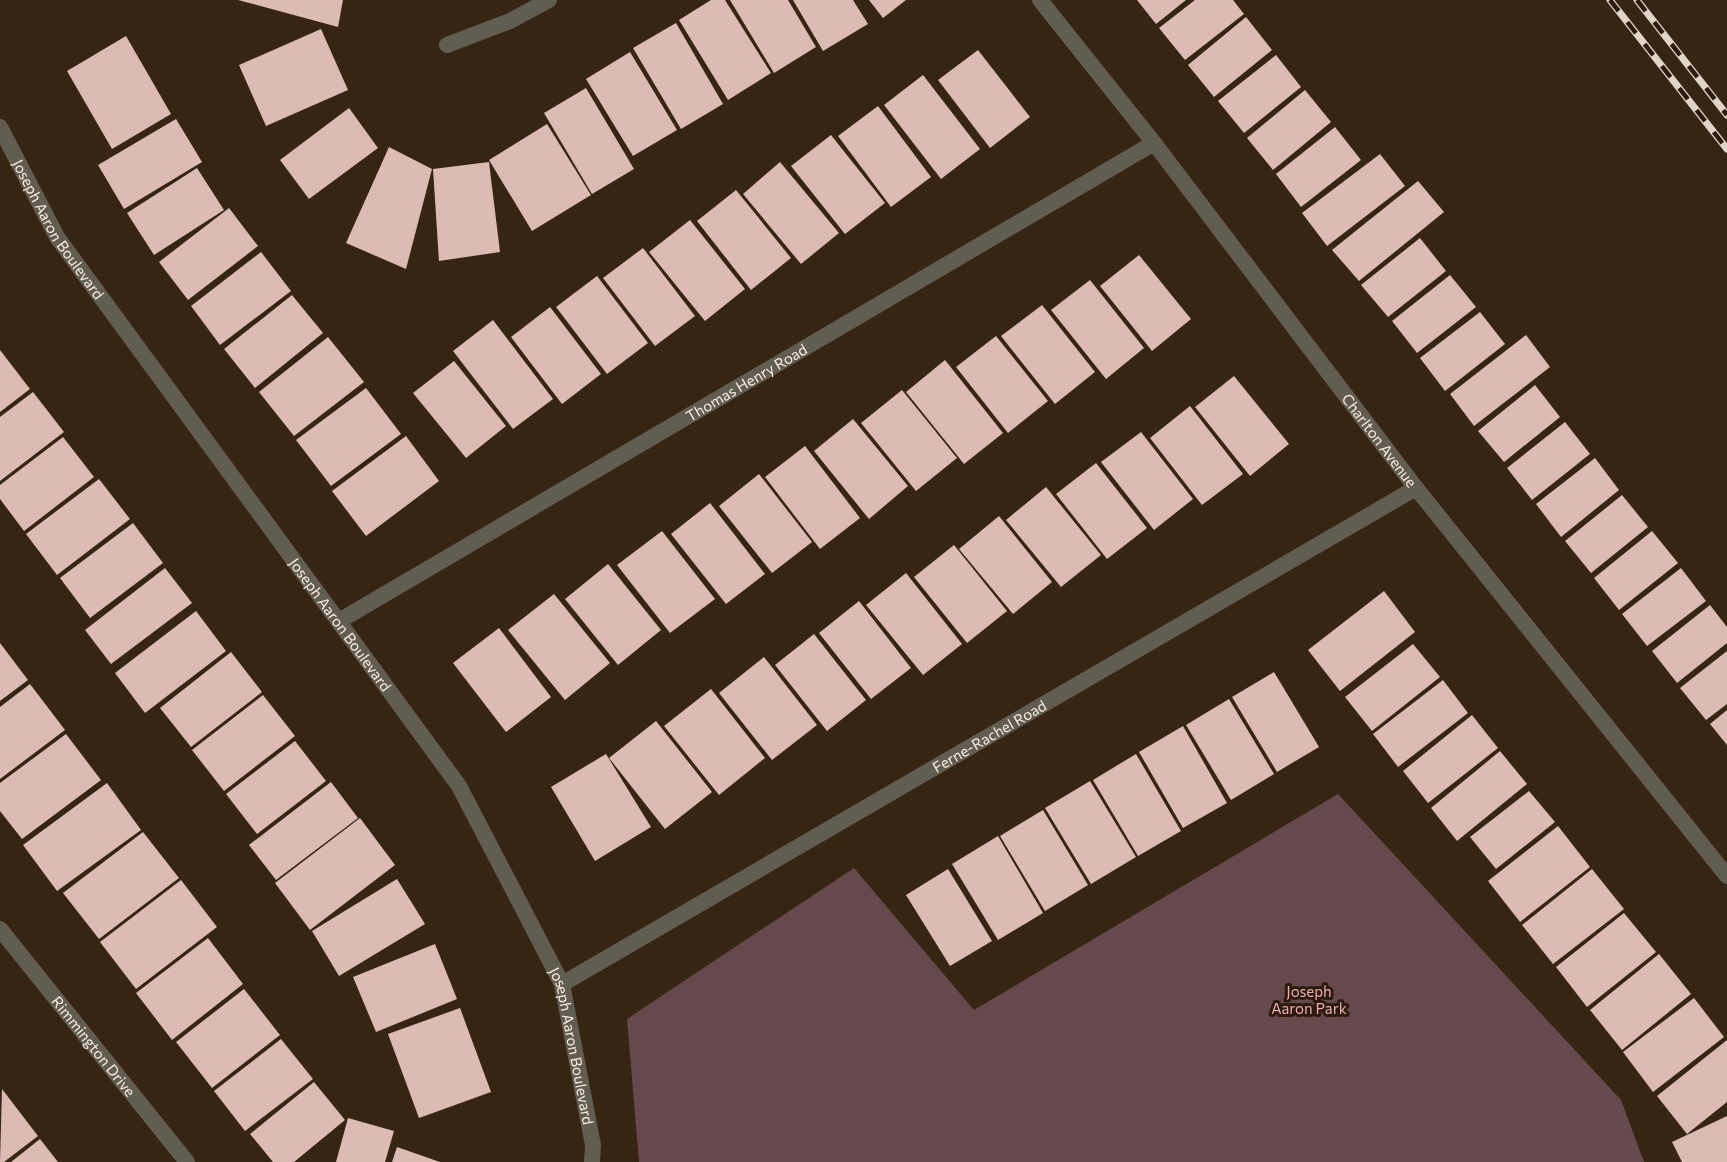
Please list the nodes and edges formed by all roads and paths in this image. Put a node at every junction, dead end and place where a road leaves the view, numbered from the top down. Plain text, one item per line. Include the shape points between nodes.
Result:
1 (549, 0) edge
2 (1040, 0) edge
3 (447, 45) dead end
4 (0, 127) edge
5 (1154, 142) junction
6 (1416, 488) junction
7 (339, 621) junction
8 (1727, 876) edge
9 (0, 929) edge
10 (562, 984) junction
11 (187, 1162) edge
12 (592, 1162) edge

1 - 3 street via 510,21
2 - 5 street, Charlton Avenue
4 - 7 street, Joseph Aaron Boulevard via 57,237
5 - 6 street, Charlton Avenue
5 - 7 street, Thomas Henry Road
6 - 8 street, Charlton Avenue
6 - 10 street, Ferne-Rachel Road
7 - 10 street, Joseph Aaron Boulevard via 459,786
9 - 11 street, Rimmington Drive
10 - 12 street, Joseph Aaron Boulevard via 593,1145

